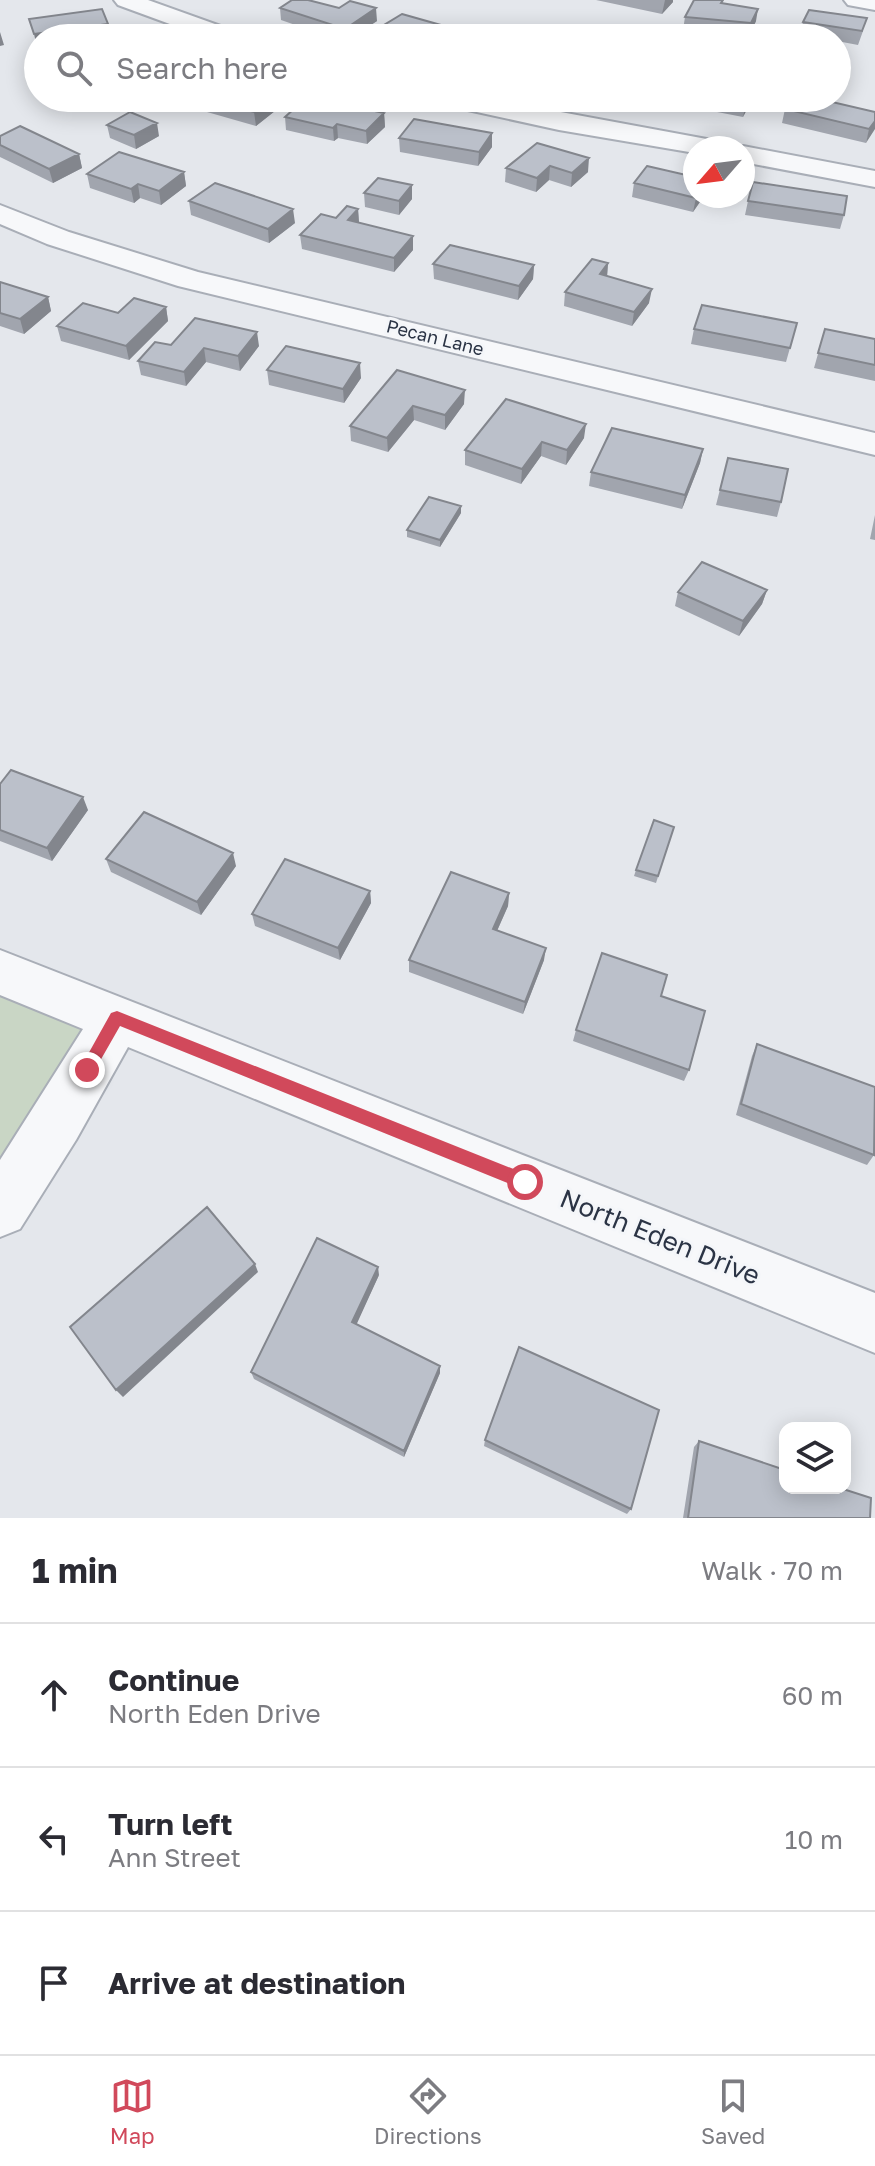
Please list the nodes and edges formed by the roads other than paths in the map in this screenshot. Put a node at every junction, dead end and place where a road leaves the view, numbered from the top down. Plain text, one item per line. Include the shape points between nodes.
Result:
1 (126, 0) edge
2 (856, 0) edge
3 (875, 3) edge
4 (192, 24) edge
5 (513, 112) edge
6 (683, 143) edge
7 (755, 156) edge
8 (875, 179) edge
9 (0, 214) edge
10 (875, 444) edge
11 (0, 972) edge
12 (117, 1018) junction
13 (0, 1209) edge
14 (875, 1323) edge

1 - 4 street
2 - 3 street
5 - 6 street
7 - 8 street
9 - 10 street, Pecan Lane via 189,279
11 - 12 street, North Eden Drive
12 - 13 street
12 - 14 street, North Eden Drive

